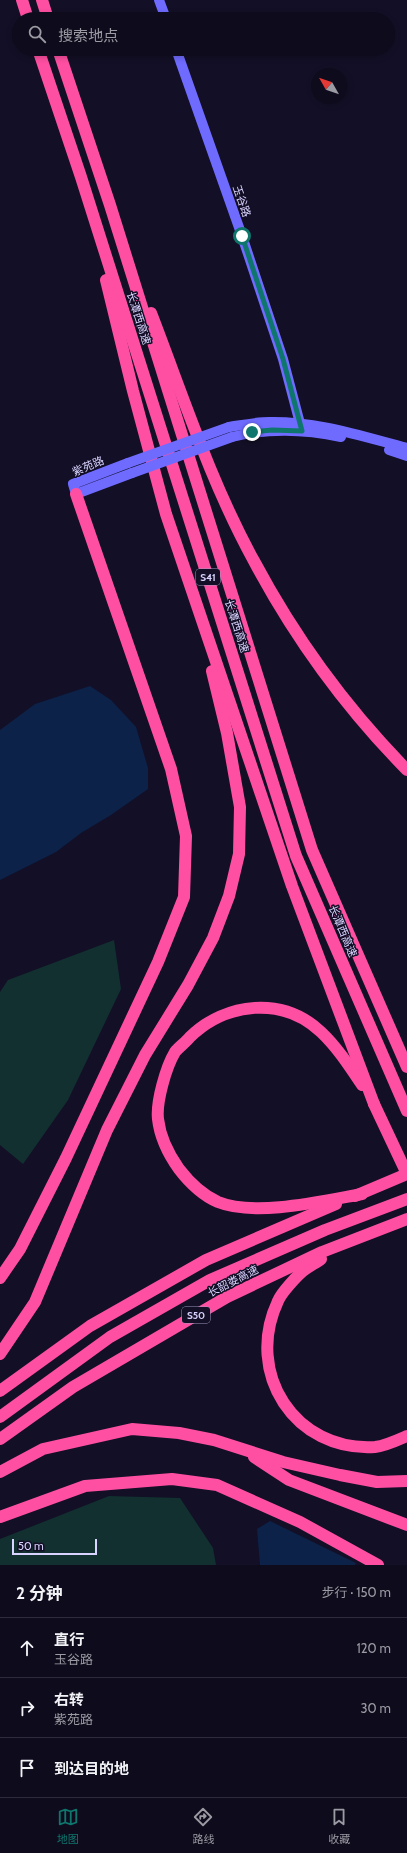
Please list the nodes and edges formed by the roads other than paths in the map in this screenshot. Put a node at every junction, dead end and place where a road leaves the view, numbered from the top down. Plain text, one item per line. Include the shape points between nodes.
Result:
1 (22, 0) edge
2 (42, 0) edge
3 (153, 0) edge
4 (159, 0) edge
5 (26, 12) edge
6 (46, 12) edge
7 (157, 12) edge
8 (163, 12) edge
9 (40, 56) edge
10 (60, 56) edge
11 (172, 56) edge
12 (178, 56) edge
13 (81, 177) junction
14 (110, 205) junction
15 (298, 427) junction
16 (407, 448) edge
17 (407, 456) edge
18 (76, 494) joint
19 (190, 583) junction
20 (387, 750) junction
21 (407, 765) edge
22 (407, 770) edge
23 (407, 1067) edge
24 (374, 1104) junction
25 (407, 1111) edge
26 (407, 1174) edge
27 (362, 1194) junction
28 (407, 1199) edge
29 (407, 1218) edge
30 (353, 1240) junction
31 (0, 1278) edge
32 (0, 1354) edge
33 (0, 1391) edge
34 (0, 1417) edge
35 (407, 1436) edge
36 (0, 1439) edge
37 (241, 1449) junction
38 (0, 1472) edge
39 (407, 1481) edge
40 (0, 1517) edge
41 (407, 1525) edge
42 (378, 1565) edge

1 - 5 highway
2 - 6 highway
3 - 7 street
4 - 8 street
9 - 13 highway, 长潭西高速 / S41
10 - 14 highway, 长潭西高速 / S41
11 - 15 street, 玉谷路
12 - 15 street, 玉谷路 via 276,337
13 - 19 highway via 137,406 166,514
13 - 25 highway, 长潭西高速 / S41 via 296,856
14 - 20 highway via 213,474 254,560 292,627 329,681
14 - 23 highway, 长潭西高速 / S41 via 312,850
15 - 16 street, 紫苑路 via 327,427
15 - 17 street, 紫苑路
15 - 18 street, 紫苑路, bridge via 267,422 230,432 130,468 73,484
18 - 31 highway via 171,768 186,836 184,897 158,962 66,1158 20,1249
19 - 24 highway via 290,879
19 - 32 highway via 227,733 240,807 239,854 229,896 213,938 144,1055 107,1130 35,1302
20 - 21 highway
20 - 22 highway
24 - 26 highway, bridge
24 - 27 highway via 348,1065 321,1032 297,1016 267,1008 236,1010 202,1026 176,1052 162,1085 158,1119 169,1156 191,1184 218,1202 243,1207 292,1206
26 - 27 highway
27 - 33 highway via 206,1260 90,1326
28 - 34 highway, 长韶娄高速 / S50 via 325,1230 210,1280 110,1337
29 - 30 highway, 长韶娄高速 / S50
30 - 35 highway via 303,1271 278,1300 269,1328 266,1352 271,1380 282,1403 301,1424 324,1437 349,1446 377,1447
30 - 36 highway, 长韶娄高速 / S50 via 227,1297 73,1387
37 - 38 highway via 179,1433 132,1429 43,1450
37 - 39 highway via 340,1475 377,1482
37 - 41 highway via 289,1480
40 - 42 highway via 85,1486 172,1479 217,1485 300,1522

